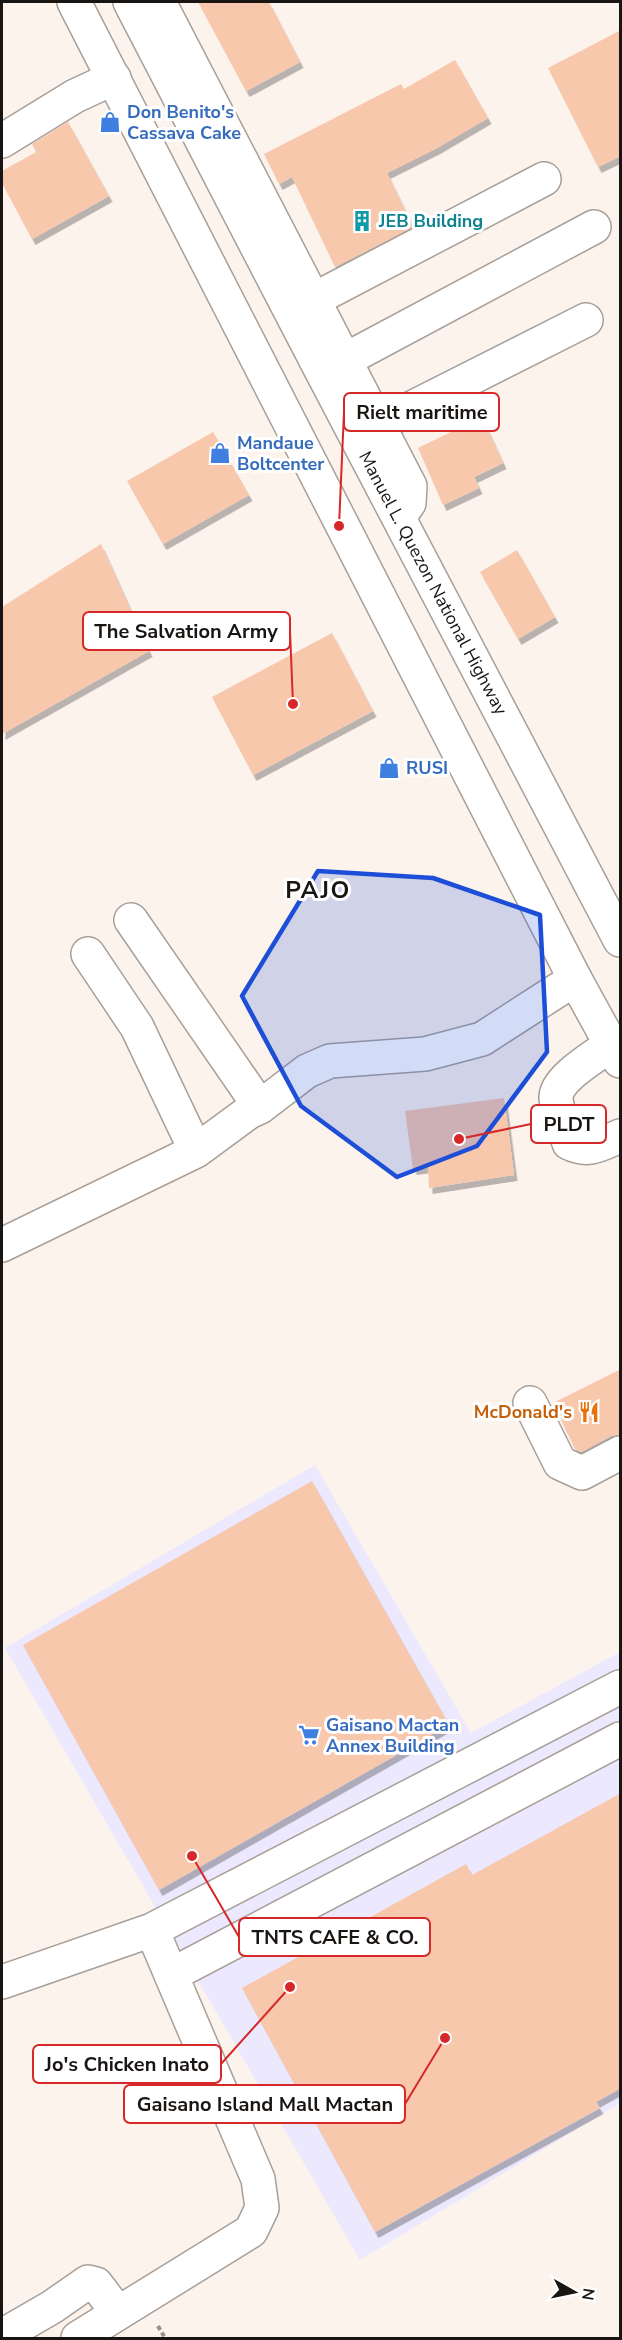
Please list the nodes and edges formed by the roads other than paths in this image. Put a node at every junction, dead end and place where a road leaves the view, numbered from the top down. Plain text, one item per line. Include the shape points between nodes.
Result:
1 (75, 2) edge
2 (130, 2) edge
3 (159, 2) edge
4 (114, 78) junction
5 (2, 141) edge
6 (544, 179) dead end
7 (594, 227) dead end
8 (313, 300) junction
9 (586, 320) dead end
10 (345, 360) junction
11 (378, 425) junction
12 (399, 517) junction
13 (131, 920) dead end
14 (621, 940) edge
15 (88, 954) dead end
16 (575, 979) junction
17 (618, 1048) edge
18 (260, 1107) junction
19 (621, 1136) edge
20 (196, 1151) junction
21 (2, 1245) edge
22 (530, 1403) dead end
23 (621, 1453) edge
24 (621, 1687) edge
25 (621, 1739) edge
26 (152, 1930) junction
27 (171, 1975) junction
28 (2, 1982) edge
29 (118, 2313) junction
30 (2, 2336) edge
31 (78, 2338) edge

1 - 4 main road
2 - 12 main road, Manuel L. Quezon National Highway
3 - 8 main road
4 - 5 main road via 75,96
4 - 16 main road
6 - 8 main road
7 - 10 main road
8 - 10 main road
9 - 11 main road
10 - 11 main road
11 - 12 main road via 410,486 409,503
12 - 14 main road, Manuel L. Quezon National Highway
13 - 18 main road
15 - 20 main road via 137,1027
16 - 17 main road
16 - 18 main road via 482,1039 424,1054 330,1061 307,1071
17 - 19 main road via 566,1078 556,1099 569,1143 588,1149
18 - 20 main road
20 - 21 main road
22 - 23 main road via 560,1463 582,1473
24 - 26 main road
25 - 27 main road
26 - 27 main road
26 - 28 main road
27 - 29 main road via 258,2180 262,2208 251,2231
29 - 30 main road via 96,2284 88,2282
29 - 31 main road

